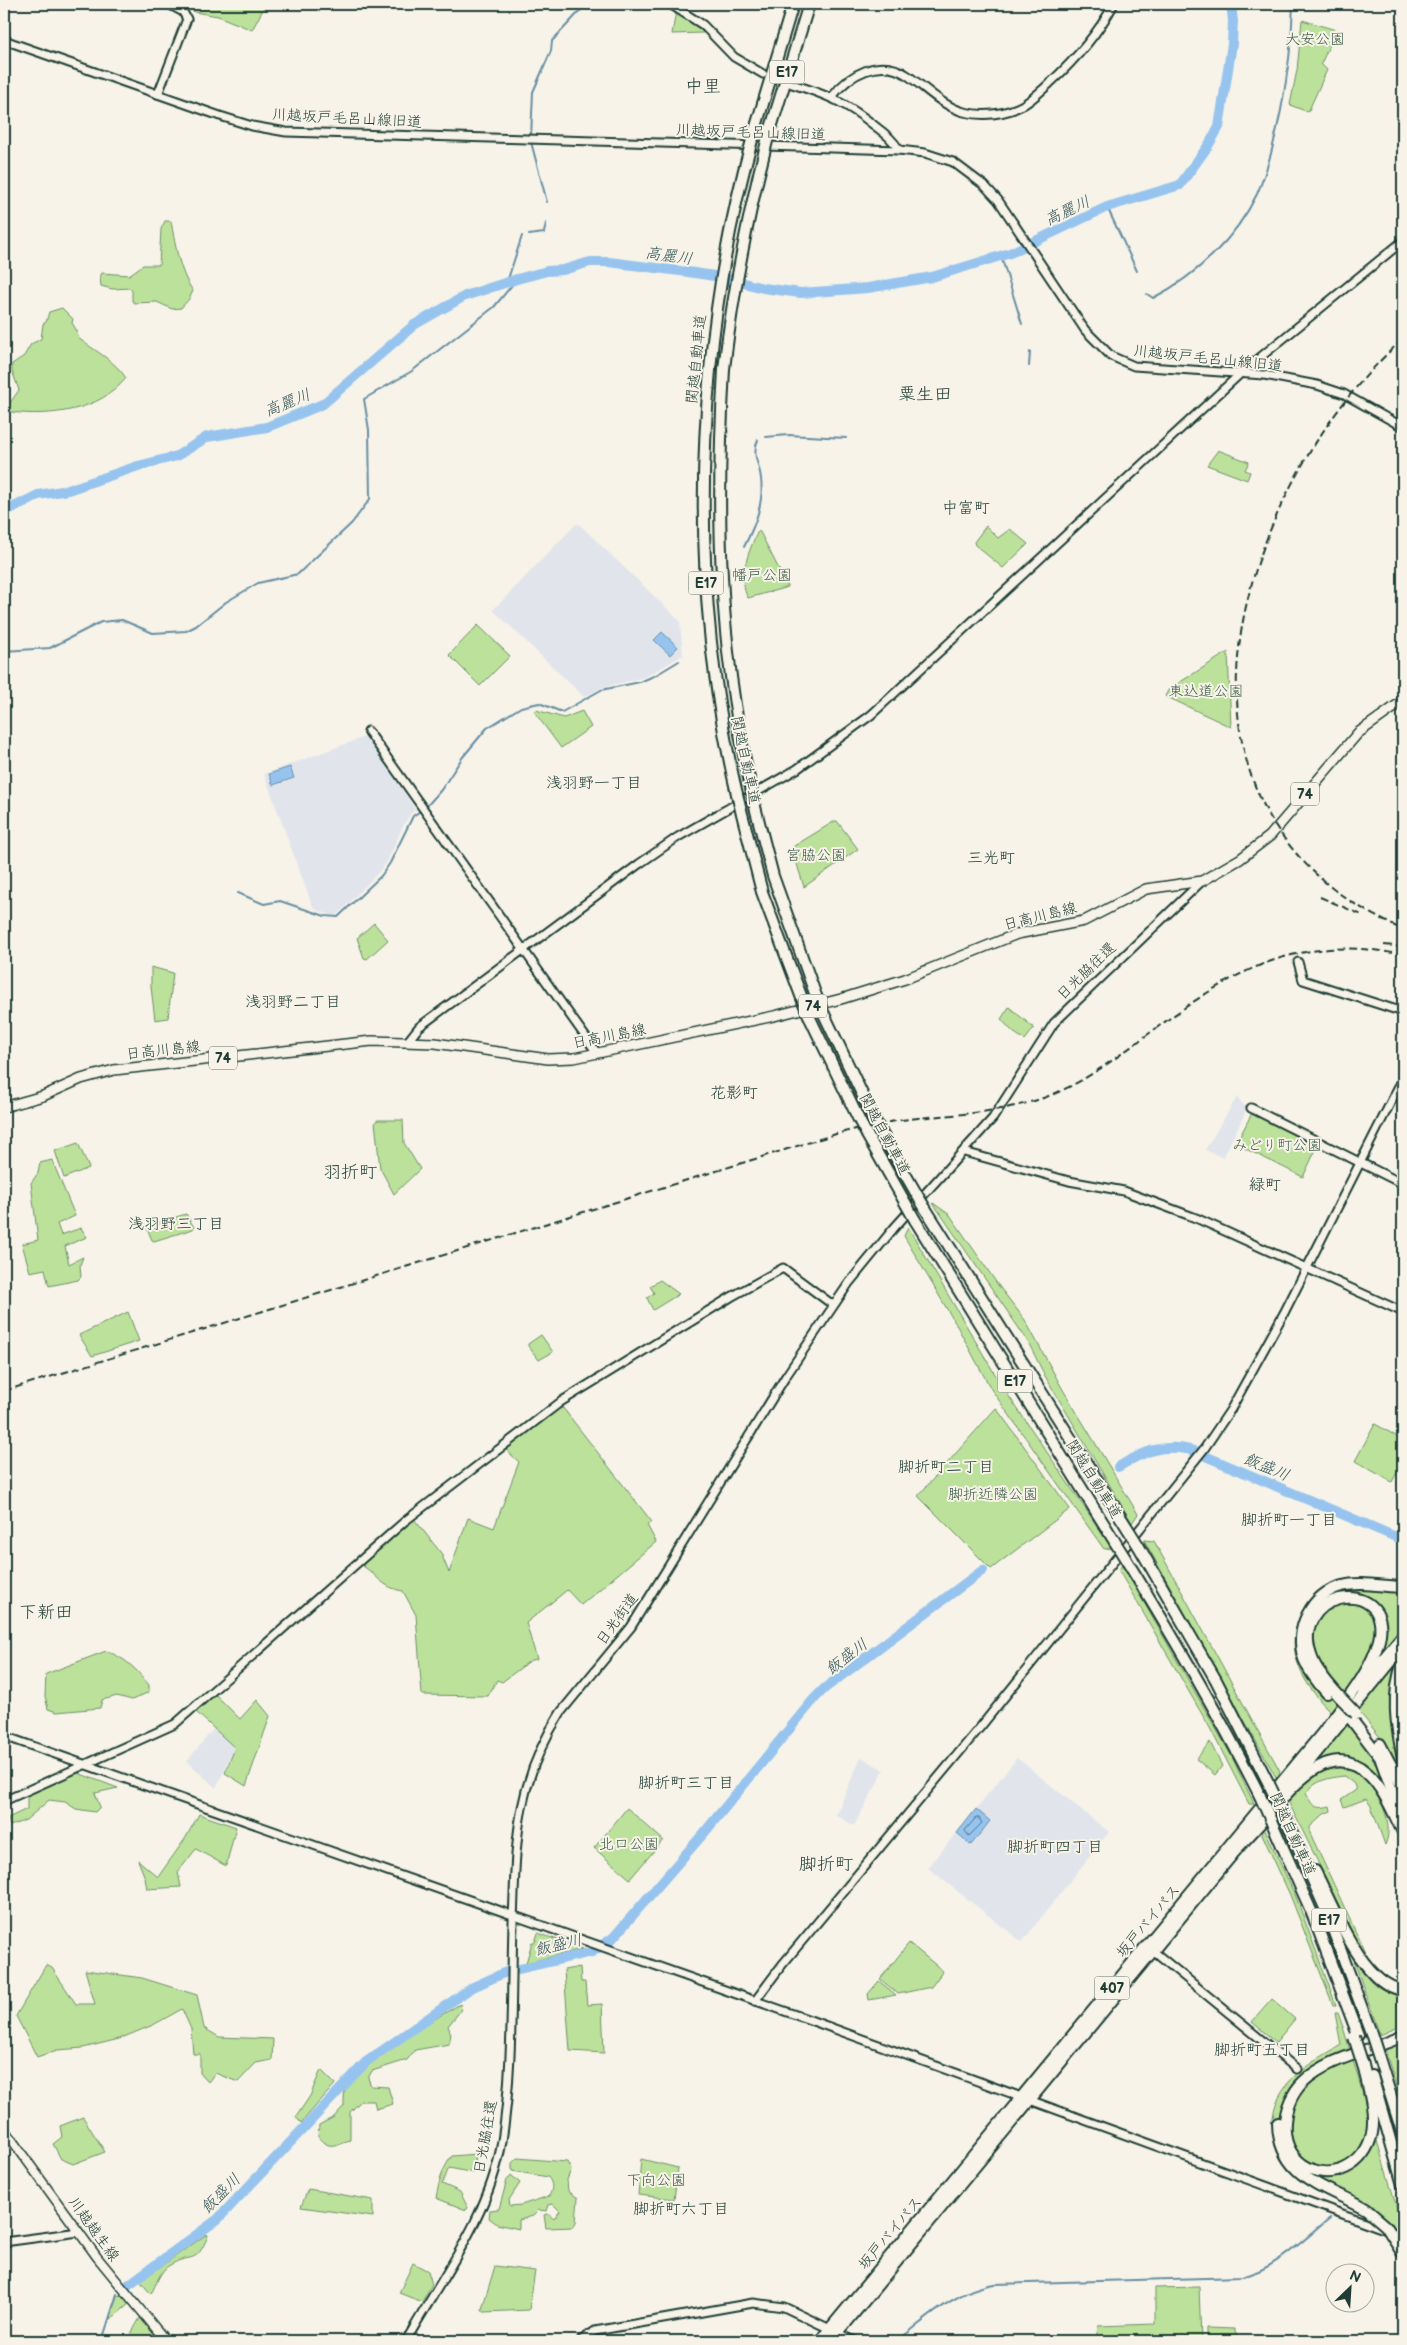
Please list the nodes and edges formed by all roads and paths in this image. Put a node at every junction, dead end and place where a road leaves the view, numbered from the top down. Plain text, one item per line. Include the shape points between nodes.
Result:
1 (168, 4) edge
2 (670, 4) edge
3 (793, 4) edge
4 (809, 4) edge
5 (1114, 4) edge
6 (4, 40) edge
7 (763, 74) dead end
8 (792, 84) dead end
9 (158, 94) junction
10 (832, 97) junction
11 (899, 150) junction
12 (1403, 240) edge
13 (1241, 373) junction
14 (1403, 427) edge
15 (1403, 701) edge
16 (368, 731) dead end
17 (1202, 881) junction
18 (523, 950) junction
19 (1298, 962) dead end
20 (1403, 1012) edge
21 (408, 1041) junction
22 (597, 1053) junction
23 (1403, 1078) edge
24 (4, 1107) edge
25 (1251, 1108) dead end
26 (964, 1152) junction
27 (1360, 1163) junction
28 (1403, 1184) edge
29 (1307, 1269) junction
30 (833, 1305) junction
31 (1403, 1312) edge
32 (1403, 1587) edge
33 (1403, 1635) edge
34 (1403, 1647) edge
35 (1403, 1663) edge
36 (1337, 1699) junction
37 (1354, 1717) junction
38 (1324, 1732) junction
39 (4, 1736) edge
40 (1403, 1758) edge
41 (86, 1765) junction
42 (1403, 1788) edge
43 (4, 1801) edge
44 (1283, 1810) junction
45 (1403, 1823) edge
46 (1403, 1832) edge
47 (1231, 1855) junction
48 (514, 1915) junction
49 (1153, 1951) junction
50 (512, 1976) joint
51 (1403, 1990) edge
52 (755, 2001) junction
53 (1403, 2029) edge
54 (1403, 2036) edge
55 (1365, 2064) junction
56 (1297, 2069) dead end
57 (1025, 2098) junction
58 (4, 2129) edge
59 (1403, 2135) edge
60 (1403, 2185) edge
61 (78, 2232) junction
62 (1403, 2236) edge
63 (4, 2242) edge
64 (1403, 2254) edge
65 (833, 2334) edge
66 (166, 2341) edge
67 (406, 2341) edge
68 (580, 2341) edge
69 (820, 2341) edge
70 (855, 2341) edge

1 - 9 street via 180,9 188,20
2 - 7 street via 704,25 734,57
3 - 55 highway, 関越自動車道 / E17, bridge via 752,140 725,255 713,333 706,424 704,498 709,620 718,700 762,892 803,1001 863,1128 915,1220 1125,1558 1233,1741 1312,1913
4 - 44 highway, 関越自動車道 / E17, bridge via 767,141 736,281 724,369 719,482 721,585 734,696 754,803 773,876 816,996 881,1132 925,1208 1138,1545 1216,1680
5 - 10 street via 1092,40 1072,62 1031,99 1008,111 964,112 943,102 905,74 882,68 854,75
6 - 9 street, 川越坂戸毛呂山線旧道
8 - 10 street
9 - 11 street, 川越坂戸毛呂山線旧道 via 237,122 286,132
10 - 11 street via 865,118
11 - 13 street, 川越坂戸毛呂山線旧道 via 953,162 975,177 998,200 1093,340 1111,356 1149,368
12 - 13 street
13 - 14 street, 川越坂戸毛呂山線旧道 via 1335,391
13 - 18 street via 865,720 797,769 678,837
15 - 17 main road, 日光脇往還 / 74 via 1358,734 1270,836
16 - 18 street
17 - 22 main road, 日高川島線 / 74 via 1146,889 1084,921 1017,934 905,979 841,999
17 - 26 street, 日光脇往還 via 1054,1023 993,1118
18 - 21 street via 419,1027
18 - 22 street
19 - 20 street via 1303,980
21 - 22 main road, 日高川島線 / 74 via 548,1059
21 - 24 main road, 日高川島線 / 74 via 341,1043 128,1068 87,1077 42,1096
23 - 27 street
25 - 27 street
26 - 29 street via 1069,1181 1124,1192 1196,1218
26 - 30 street, 日光脇往還 via 877,1248
27 - 28 street
27 - 29 street
29 - 31 street
29 - 52 street via 1231,1409 1195,1460
30 - 41 street via 783,1268 601,1376 562,1401 411,1517 175,1724
30 - 48 street, 日光街道 via 631,1627 551,1727 535,1761 519,1813
32 - 36 highway via 1342,1586 1321,1597 1311,1608 1302,1629 1302,1651 1312,1674
33 - 38 highway, 坂戸バイパス / 407
34 - 47 highway, 坂戸バイパス / 407
35 - 40 highway via 1397,1682 1396,1703
36 - 37 highway, bridge
36 - 38 highway via 1314,1663 1309,1646 1310,1630 1315,1616 1325,1604 1351,1597 1369,1604 1377,1614 1379,1640 1367,1667
37 - 42 highway via 1378,1741
37 - 45 highway via 1380,1757
38 - 57 highway, 坂戸バイパス / 407
39 - 41 street
41 - 43 street
41 - 48 street
44 - 51 highway via 1361,1959 1382,1982
44 - 59 highway, 関越自動車道 / E17, bridge via 1370,2030
46 - 47 highway via 1372,1778 1356,1766 1336,1762 1322,1765 1302,1778
47 - 49 highway, 坂戸バイパス / 407
48 - 50 street, 日光街道
48 - 52 street
49 - 56 street
49 - 57 highway, 坂戸バイパス / 407
50 - 67 street, 日光脇往還 via 507,2101 498,2160 478,2219
52 - 57 street
53 - 64 highway, bridge via 1324,2061 1306,2072 1288,2090 1279,2114 1278,2130 1281,2146 1295,2169 1319,2186 1366,2208 1386,2226
54 - 55 highway via 1318,2071 1297,2088 1286,2110 1285,2133 1292,2153 1308,2167 1321,2172 1342,2170 1355,2164 1364,2153 1372,2132
55 - 60 highway, 関越自動車道 / E17
57 - 62 street
57 - 65 highway, 坂戸バイパス / 407
58 - 61 main road, 川越越生線
61 - 63 street
61 - 66 main road, 川越越生線
65 - 68 street via 784,2307 753,2303 595,2331
65 - 69 highway, 坂戸バイパス / 407
65 - 70 street

